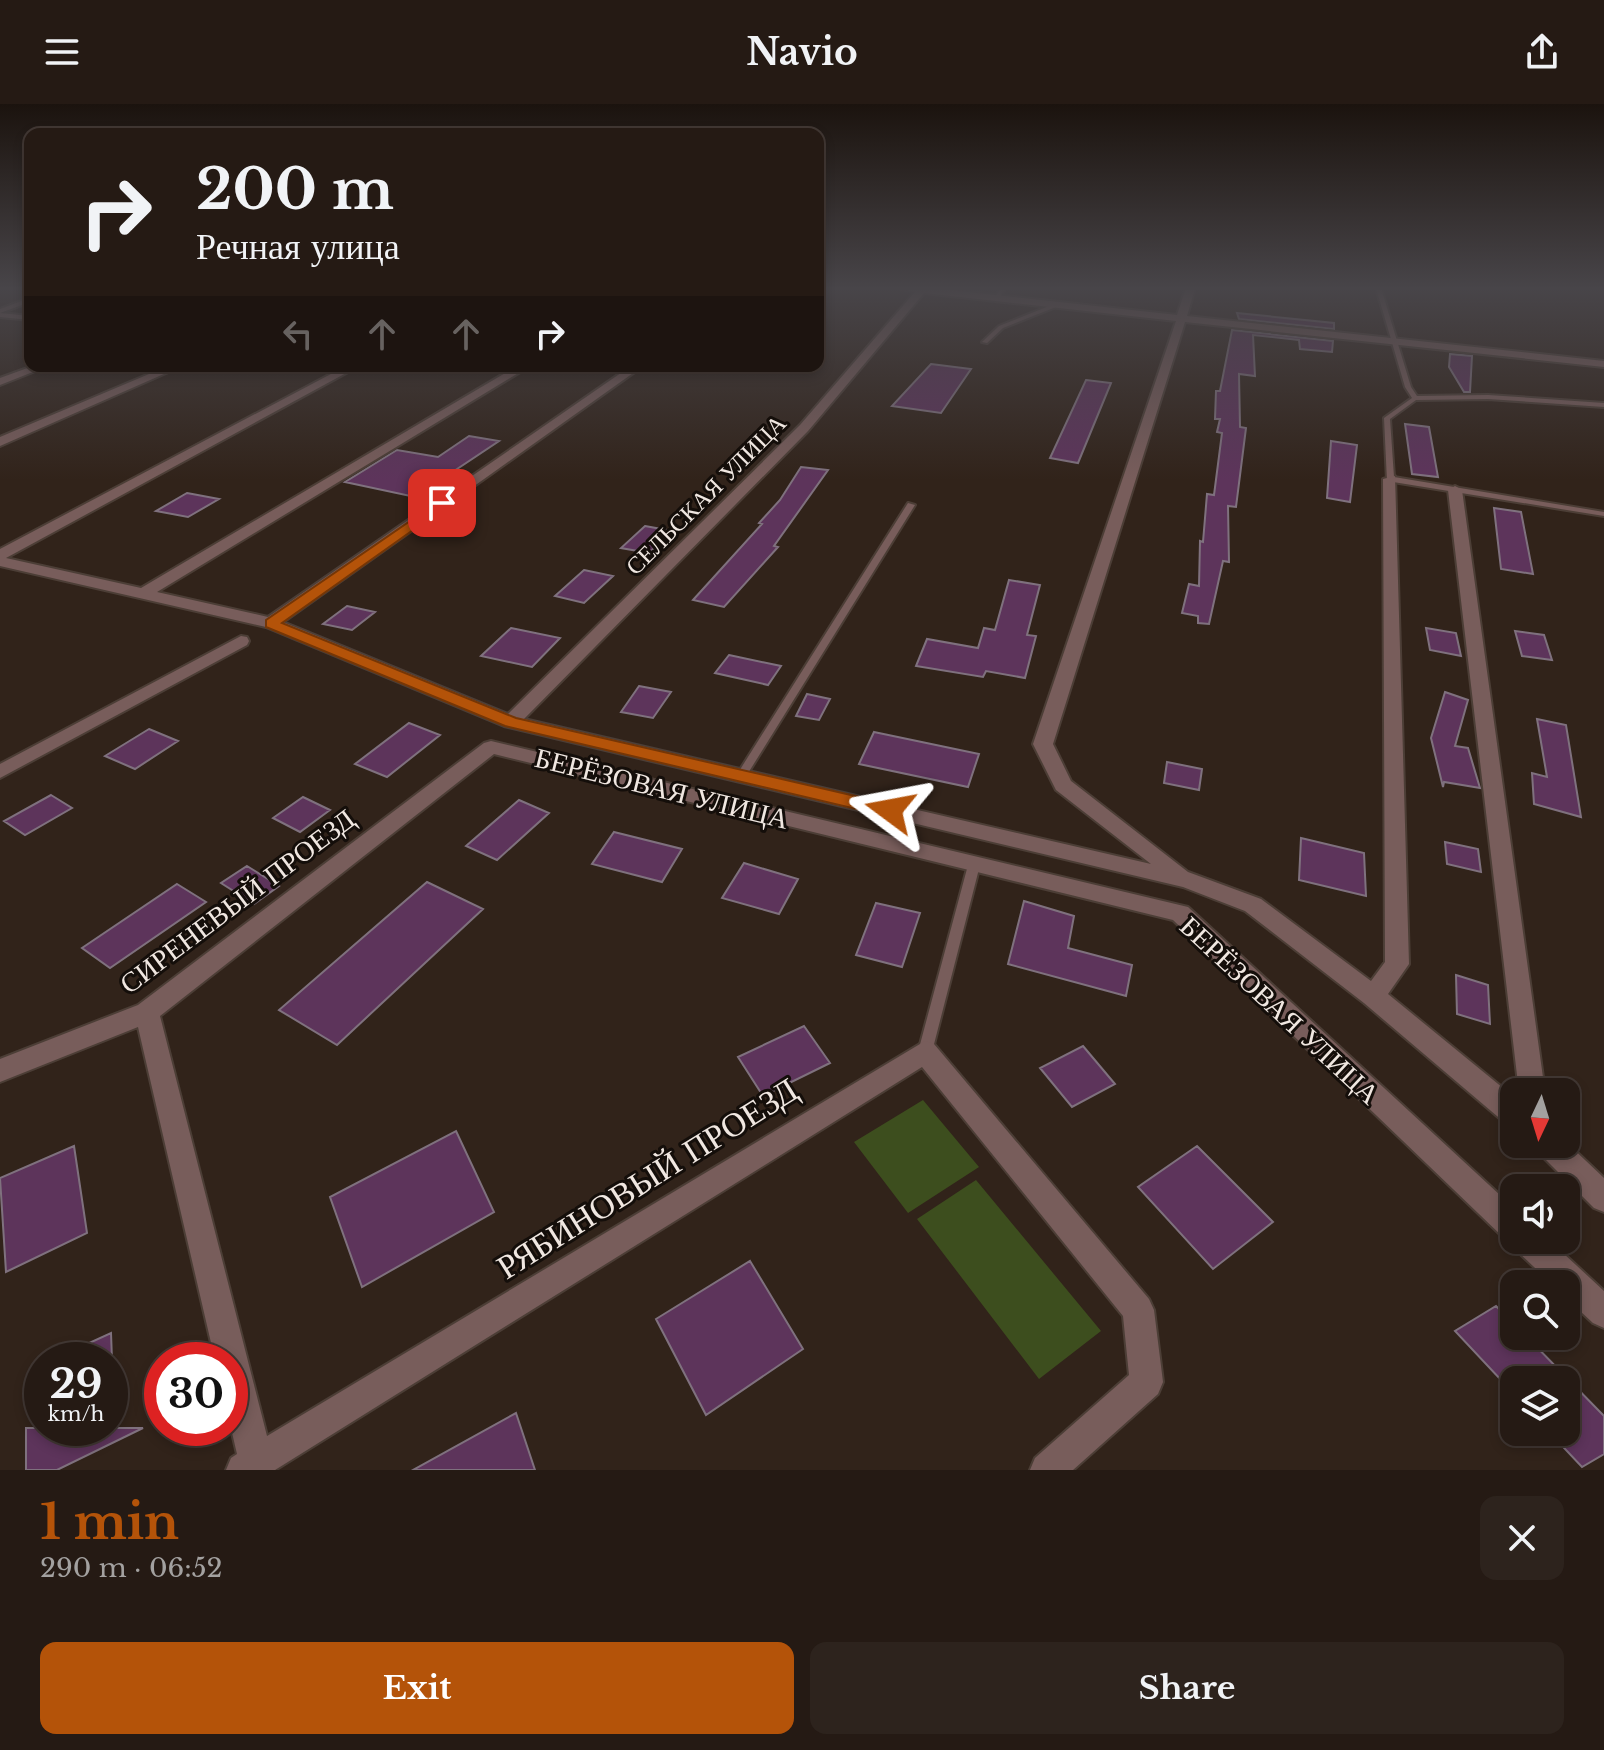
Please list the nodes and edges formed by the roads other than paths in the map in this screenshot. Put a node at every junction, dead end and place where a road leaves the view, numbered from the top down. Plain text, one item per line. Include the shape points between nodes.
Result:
1 (869, 352) edge
2 (1170, 352) edge
3 (1398, 352) edge
4 (1493, 352) edge
5 (1604, 364) edge
6 (27, 372) edge
7 (163, 372) edge
8 (343, 372) edge
9 (515, 372) edge
10 (629, 372) edge
11 (0, 382) edge
12 (1415, 398) junction
13 (1604, 405) edge
14 (0, 442) edge
15 (1390, 479) junction
16 (1455, 490) junction
17 (911, 505) dead end
18 (1604, 514) edge
19 (0, 555) edge
20 (0, 561) edge
21 (146, 592) junction
22 (271, 623) junction
23 (241, 641) dead end
24 (511, 722) junction
25 (491, 747) joint
26 (0, 772) edge
27 (741, 776) junction
28 (974, 865) junction
29 (1188, 880) junction
30 (1373, 996) junction
31 (147, 1012) junction
32 (925, 1052) junction
33 (0, 1071) edge
34 (1530, 1078) edge
35 (1500, 1101) edge
36 (1563, 1158) edge
37 (1604, 1198) edge
38 (1500, 1215) edge
39 (1542, 1254) edge
40 (1604, 1312) edge
41 (253, 1467) edge
42 (1047, 1470) edge

1 - 24 street, СЕЛЬСКАЯ УЛИЦА via 804,428
2 - 29 street via 1043,744 1063,785
3 - 12 lane
4 - 5 street
6 - 11 street
7 - 14 street
8 - 19 street
9 - 21 street
10 - 22 street
12 - 13 lane
12 - 15 lane via 1387,418
15 - 16 lane
15 - 30 street via 1397,964
16 - 18 lane
16 - 34 street
17 - 27 lane
20 - 21 street
21 - 22 street
22 - 24 street
23 - 26 street
24 - 27 street
25 - 28 street, БЕРЁЗОВАЯ УЛИЦА
25 - 31 street, СИРЕНЕВЫЙ ПРОЕЗД
27 - 29 street
28 - 32 lane
28 - 38 street, БЕРЁЗОВАЯ УЛИЦА via 1180,913
29 - 30 street via 1253,905
30 - 35 street
31 - 33 street, СИРЕНЕВЫЙ ПРОЕЗД
31 - 41 street
32 - 41 street, РЯБИНОВЫЙ ПРОЕЗД
32 - 42 street via 1138,1310 1146,1382
36 - 37 street
39 - 40 street

